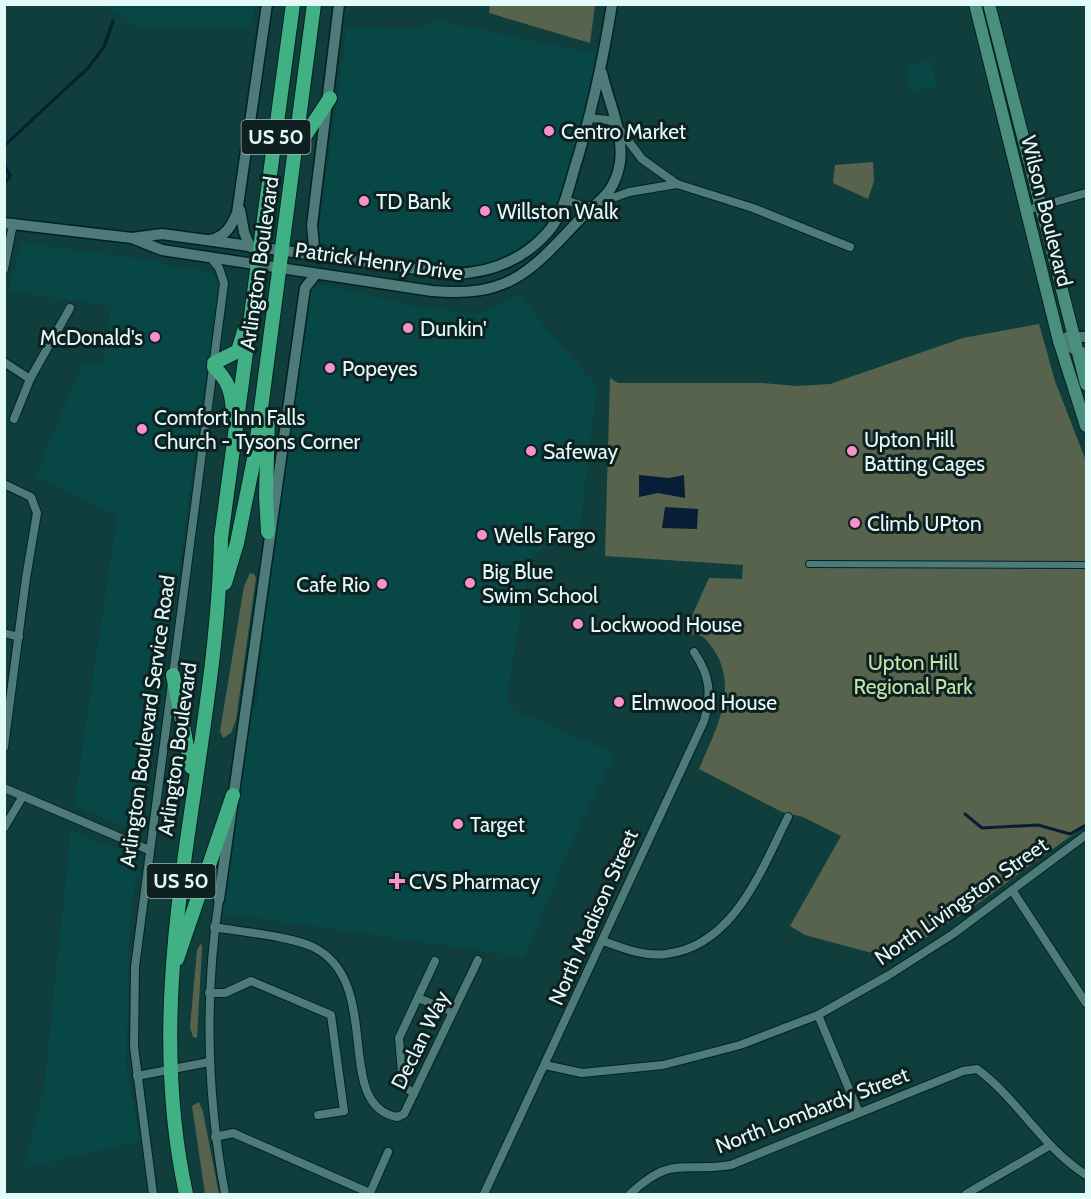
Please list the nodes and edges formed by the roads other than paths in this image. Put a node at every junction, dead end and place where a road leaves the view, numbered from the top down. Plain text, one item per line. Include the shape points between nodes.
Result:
1 (267, 4) edge
2 (293, 4) edge
3 (314, 4) edge
4 (339, 4) edge
5 (612, 4) edge
6 (975, 4) edge
7 (989, 4) edge
8 (601, 69) junction
9 (330, 98) junction
10 (589, 118) junction
11 (617, 126) junction
12 (297, 150) junction
13 (677, 184) junction
14 (240, 191) junction
15 (1086, 193) edge
16 (565, 200) junction
17 (598, 204) junction
18 (1040, 206) junction
19 (1027, 210) junction
20 (9, 224) edge
21 (132, 238) junction
22 (206, 241) junction
23 (850, 247) dead end
24 (256, 248) junction
25 (282, 251) junction
26 (210, 258) junction
27 (320, 258) junction
28 (260, 264) junction
29 (280, 267) junction
30 (4, 269) edge
31 (316, 274) junction
32 (255, 298) junction
33 (70, 308) dead end
34 (1072, 335) junction
35 (1086, 337) edge
36 (1059, 341) junction
37 (1082, 352) edge
38 (4, 362) edge
39 (214, 365) junction
40 (264, 375) junction
41 (30, 379) junction
42 (1086, 384) edge
43 (14, 419) dead end
44 (1086, 426) edge
45 (234, 446) junction
46 (4, 484) edge
47 (268, 532) junction
48 (809, 564) dead end
49 (1086, 565) edge
50 (220, 597) junction
51 (4, 633) edge
52 (19, 638) junction
53 (694, 651) dead end
54 (173, 675) junction
55 (4, 747) edge
56 (194, 784) junction
57 (4, 788) edge
58 (232, 795) junction
59 (23, 796) junction
60 (788, 817) dead end
61 (4, 828) edge
62 (1086, 835) edge
63 (149, 850) junction
64 (1012, 890) junction
65 (219, 899) joint
66 (214, 927) junction
67 (603, 941) junction
68 (478, 960) dead end
69 (435, 961) dead end
70 (171, 978) junction
71 (209, 993) junction
72 (418, 998) junction
73 (1086, 1003) edge
74 (453, 1012) junction
75 (818, 1015) junction
76 (209, 1062) junction
77 (545, 1065) junction
78 (170, 1070) junction
79 (137, 1076) junction
80 (414, 1094) junction
81 (859, 1113) junction
82 (318, 1116) dead end
83 (215, 1137) junction
84 (1049, 1146) junction
85 (388, 1152) dead end
86 (1086, 1175) edge
87 (153, 1194) edge
88 (186, 1194) edge
89 (225, 1194) edge
90 (484, 1194) edge
91 (630, 1194) edge
92 (966, 1194) edge

1 - 14 street
2 - 24 highway, Arlington Boulevard / US 50
3 - 12 highway, Arlington Boulevard / US 50
4 - 9 street
5 - 8 street
6 - 19 main road, Wilson Boulevard
7 - 18 main road, Wilson Boulevard
8 - 10 street, Patrick Henry Drive
8 - 11 street, Patrick Henry Drive
9 - 12 highway
9 - 27 street via 312,225 314,247
10 - 11 street via 608,120
10 - 16 street, Patrick Henry Drive
11 - 13 street, Patrick Henry Drive via 642,159
11 - 17 street, Patrick Henry Drive via 620,161 610,191
12 - 25 highway, Arlington Boulevard / US 50
13 - 17 street, Patrick Henry Drive via 629,192
13 - 23 street, Patrick Henry Drive via 753,208
14 - 22 street via 233,223 218,238
14 - 24 street via 240,215
15 - 18 street
16 - 17 street via 584,207
16 - 27 street, Patrick Henry Drive via 549,232 529,250 479,273 453,274
17 - 31 street, Patrick Henry Drive via 532,269 484,290 453,293
18 - 19 street
18 - 34 main road, Wilson Boulevard
19 - 36 main road, Wilson Boulevard
20 - 21 street, Patrick Henry Drive
20 - 30 street
21 - 22 street, Patrick Henry Drive via 162,234
21 - 26 street, Patrick Henry Drive via 162,250
22 - 24 street, Patrick Henry Drive
24 - 25 street, Patrick Henry Drive
24 - 28 highway, Arlington Boulevard / US 50
25 - 27 street, Patrick Henry Drive
25 - 29 highway, Arlington Boulevard / US 50
26 - 28 street, Patrick Henry Drive
26 - 39 street, Arlington Boulevard Service Road via 224,283
28 - 29 street, Patrick Henry Drive
28 - 32 highway, Arlington Boulevard / US 50
29 - 31 street, Patrick Henry Drive
29 - 40 highway, Arlington Boulevard / US 50
31 - 47 street via 305,288
32 - 39 highway via 237,351
32 - 45 highway, Arlington Boulevard / US 50
33 - 41 street
34 - 35 street
34 - 36 street
34 - 37 main road, Wilson Boulevard
36 - 37 street
36 - 44 main road, Wilson Boulevard
37 - 42 main road, Wilson Boulevard
38 - 41 street
39 - 45 highway via 230,387
39 - 54 street, Arlington Boulevard Service Road
40 - 47 highway
40 - 50 highway, Arlington Boulevard / US 50 via 255,454 237,543
41 - 43 street
45 - 50 highway, Arlington Boulevard / US 50 via 221,538
46 - 52 street via 31,497 37,509
47 - 58 street
48 - 49 street
50 - 56 highway, Arlington Boulevard / US 50
51 - 52 street
52 - 55 street
53 - 67 street, North Madison Street via 709,679 710,700 704,721
54 - 56 highway
54 - 63 street, Arlington Boulevard Service Road
56 - 70 highway, Arlington Boulevard / US 50
57 - 59 street
58 - 65 street
58 - 70 highway
59 - 61 street
59 - 63 street
60 - 67 street via 756,880 724,926 704,941 665,954 626,949
62 - 64 street, North Livingston Street
63 - 79 street, Arlington Boulevard Service Road via 135,968 133,1026
64 - 73 street
64 - 75 street, North Livingston Street via 934,947
65 - 66 street
66 - 71 street
66 - 80 street, Declan Way via 313,947 338,966 352,993 364,1083 372,1101 382,1111 397,1117 404,1114
67 - 77 street, North Madison Street
68 - 74 street, Declan Way
69 - 72 street
70 - 78 highway, Arlington Boulevard / US 50
71 - 76 street
71 - 82 street via 225,993 251,981 330,1015 344,1111
72 - 74 street
72 - 80 street via 398,1043 403,1085
74 - 80 street, Declan Way
75 - 77 street, North Livingston Street via 740,1045 663,1065 582,1073
75 - 81 street
76 - 78 street
76 - 83 street
77 - 90 street, North Madison Street
78 - 79 street
78 - 88 highway, Arlington Boulevard / US 50
79 - 87 street, Arlington Boulevard Service Road
81 - 84 street, North Lombardy Street via 963,1071 977,1069
81 - 91 street, North Lombardy Street via 731,1165 663,1169
83 - 85 street via 233,1133 370,1193
83 - 89 street
84 - 86 street
84 - 92 street

